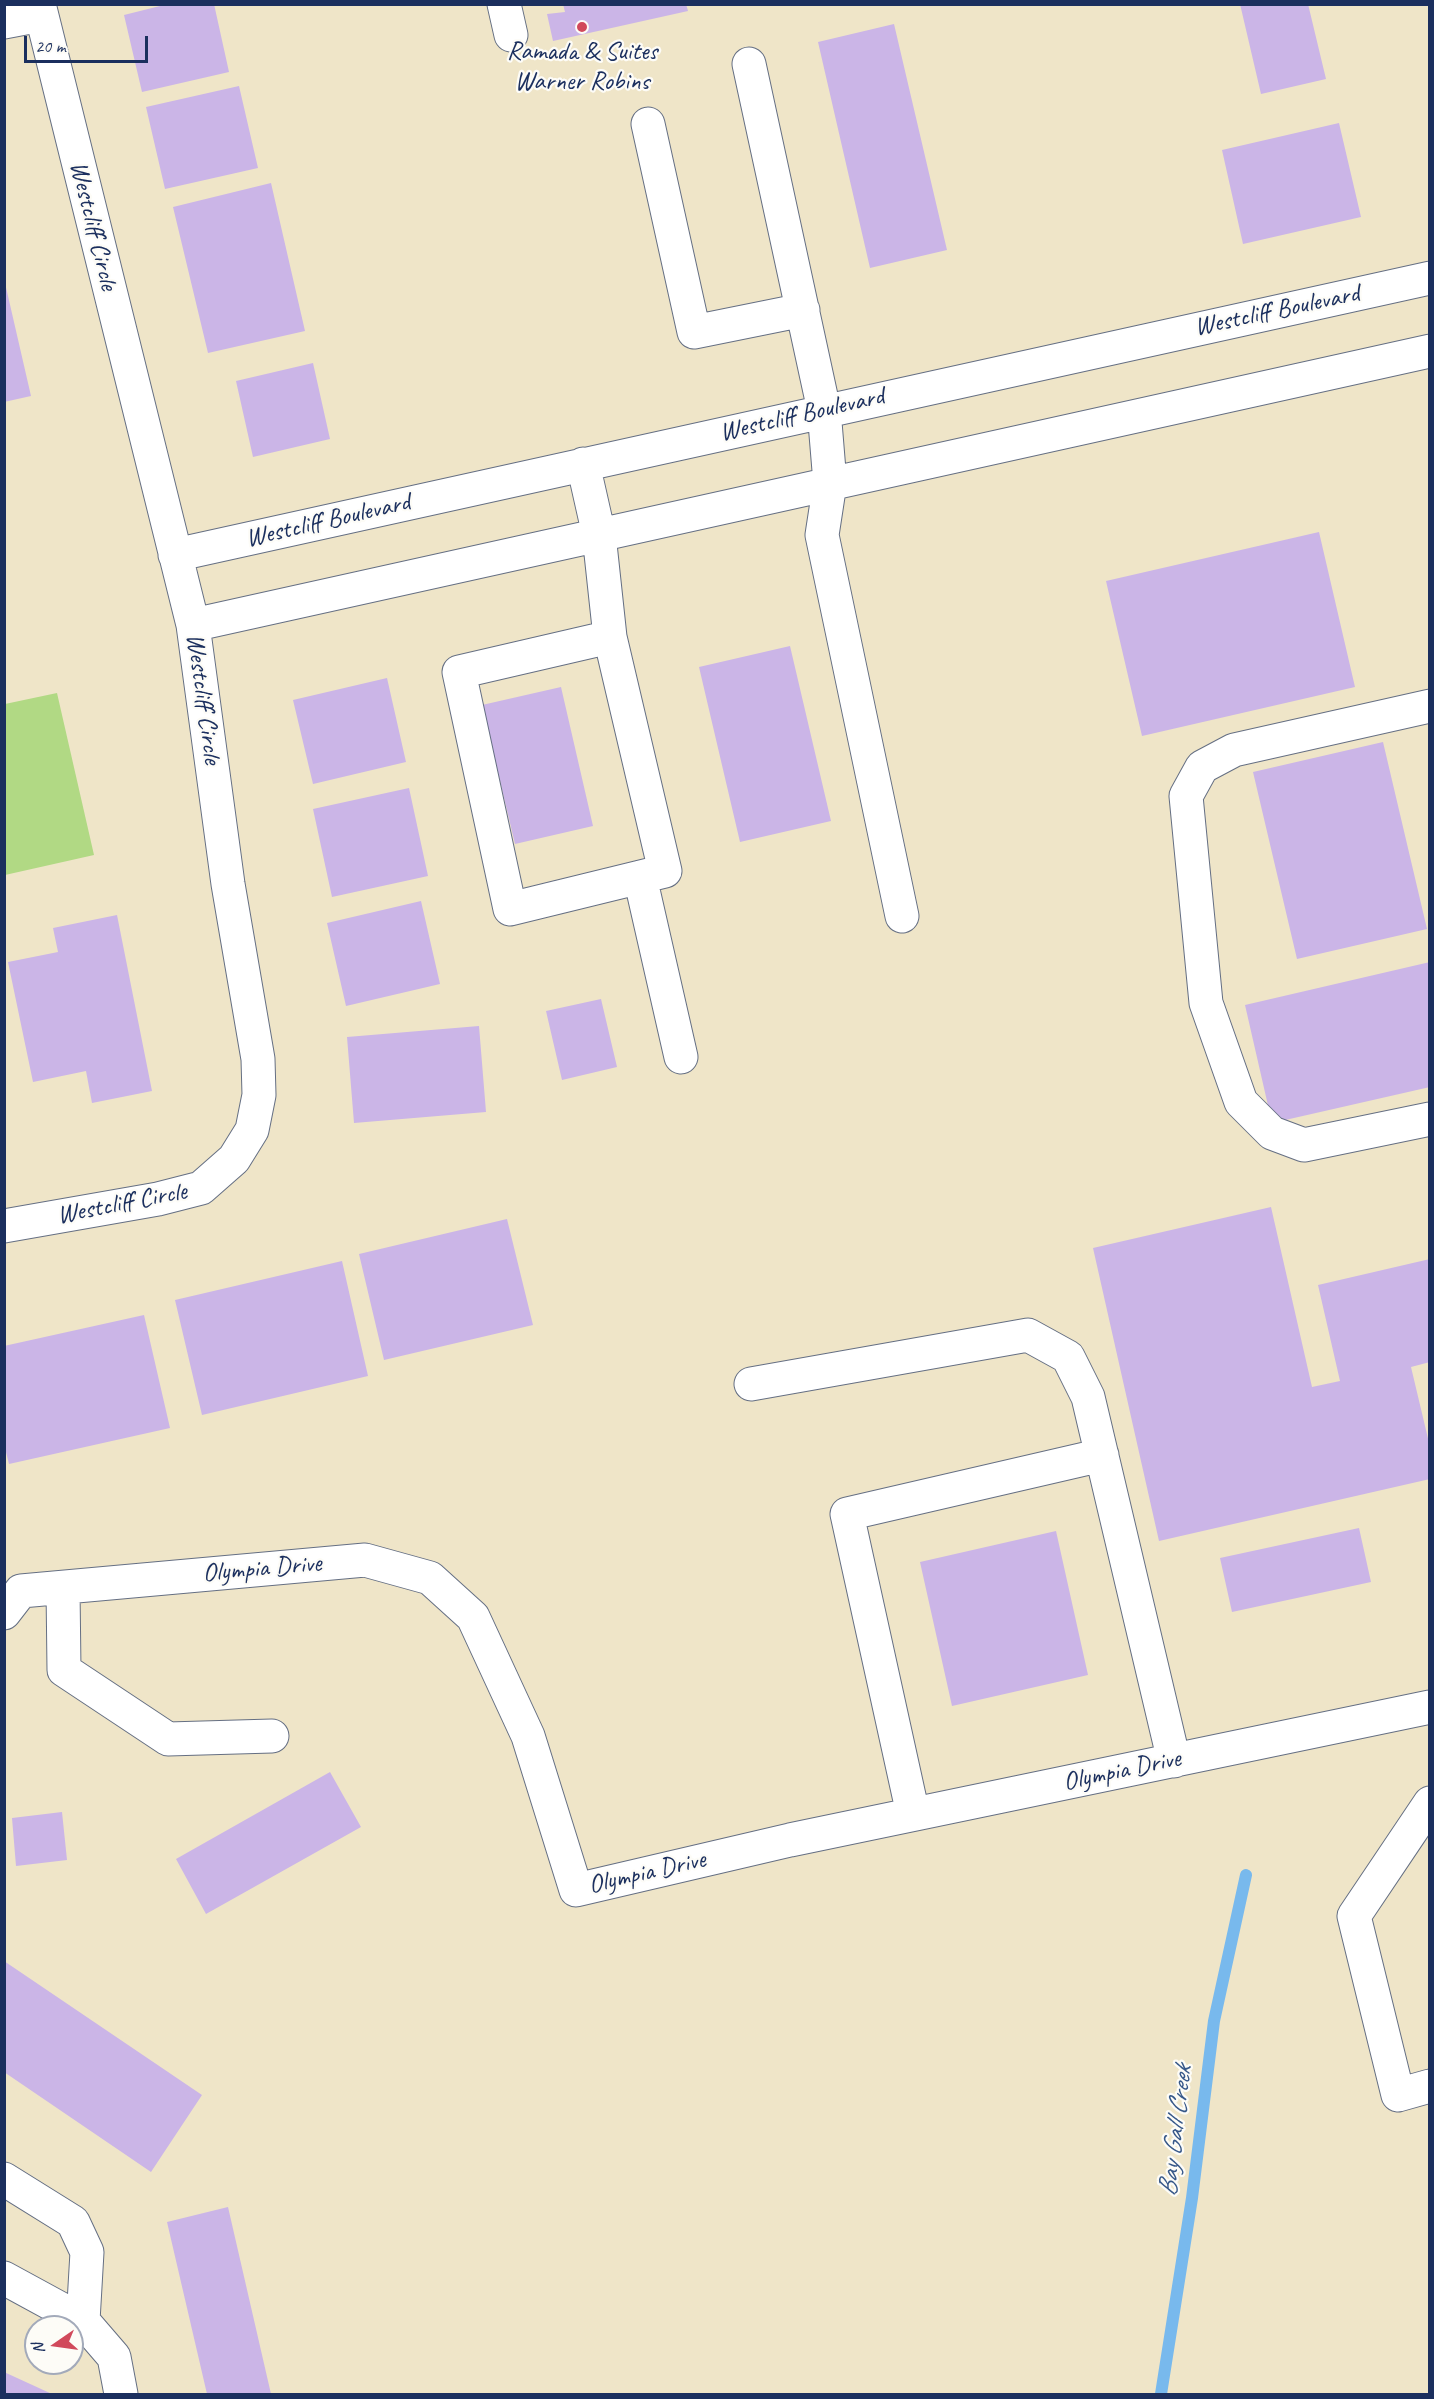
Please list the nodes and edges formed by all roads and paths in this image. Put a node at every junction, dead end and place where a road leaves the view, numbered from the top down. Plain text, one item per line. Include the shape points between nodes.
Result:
1 (40, 10) edge
2 (4, 22) edge
3 (749, 64) dead end
4 (648, 124) dead end
5 (1430, 278) edge
6 (803, 310) junction
7 (1430, 351) edge
8 (825, 410) junction
9 (583, 464) junction
10 (830, 483) junction
11 (599, 535) junction
12 (175, 555) junction
13 (193, 625) junction
14 (610, 637) junction
15 (1430, 706) edge
16 (640, 877) junction
17 (902, 916) dead end
18 (681, 1056) dead end
19 (1430, 1119) edge
20 (4, 1227) edge
21 (751, 1384) dead end
22 (1102, 1455) junction
23 (63, 1588) junction
24 (13, 1602) edge
25 (1430, 1707) edge
26 (272, 1736) dead end
27 (1174, 1761) junction
28 (1430, 1803) edge
29 (913, 1814) junction
30 (1430, 2086) edge
31 (4, 2179) edge
32 (4, 2278) edge
33 (72, 2315) edge
34 (83, 2315) edge
35 (84, 2322) edge
36 (121, 2394) edge

1 - 2 street
1 - 12 street, Westcliff Circle
3 - 6 street
4 - 6 street via 694,332
5 - 8 street, Westcliff Boulevard
6 - 8 street
7 - 10 street
8 - 9 street, Westcliff Boulevard
8 - 10 street
9 - 11 street
9 - 12 street, Westcliff Boulevard
10 - 11 street
10 - 17 street via 822,535
11 - 13 street
11 - 14 street
12 - 13 street, Westcliff Circle
13 - 20 street, Westcliff Circle via 228,884 258,1059 259,1095 252,1131 234,1159 201,1188
14 - 16 street via 664,871
14 - 16 street via 459,672 510,909
15 - 19 street via 1234,750 1202,767 1186,796 1206,1003 1241,1102 1272,1133 1304,1144
16 - 18 street
21 - 22 street via 1028,1335 1068,1357 1088,1397
22 - 27 street
22 - 29 street via 847,1514
23 - 24 street, Olympia Drive
23 - 26 street via 64,1670 168,1739
23 - 29 street, Olympia Drive via 365,1560 430,1578 473,1617 528,1736 576,1890
25 - 27 street, Olympia Drive
27 - 29 street, Olympia Drive
28 - 30 street via 1354,1916 1398,2095
31 - 34 street via 73,2222 87,2252
32 - 33 street
35 - 36 street via 114,2356

